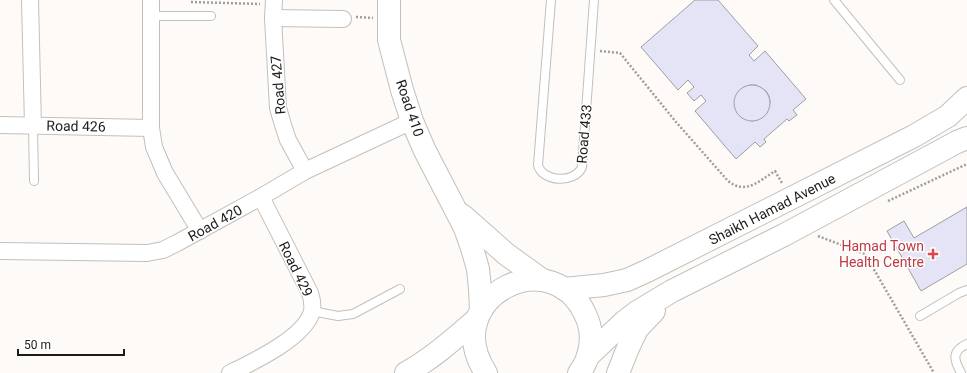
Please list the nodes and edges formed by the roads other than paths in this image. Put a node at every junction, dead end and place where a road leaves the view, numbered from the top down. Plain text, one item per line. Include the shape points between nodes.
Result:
1 (30, 0) edge
2 (151, 0) edge
3 (551, 0) edge
4 (594, 0) edge
5 (834, 0) edge
6 (274, 7) edge
7 (389, 10) edge
8 (151, 16) junction
9 (211, 16) dead end
10 (343, 19) road end
11 (900, 80) dead end
12 (967, 98) edge
13 (412, 120) junction
14 (0, 125) edge
15 (33, 126) junction
16 (151, 128) junction
17 (967, 138) edge
18 (305, 171) junction
19 (34, 181) dead end
20 (261, 197) junction
21 (456, 209) junction
22 (200, 231) junction
23 (0, 251) edge
24 (542, 280) junction
25 (400, 289) dead end
26 (564, 289) junction
27 (967, 290) edge
28 (672, 291) junction
29 (312, 312) junction
30 (479, 315) junction
31 (920, 316) dead end
32 (967, 344) edge
33 (584, 368) edge
34 (230, 373) edge
35 (406, 373) edge
36 (486, 373) edge
37 (618, 373) edge
38 (961, 373) edge

1 - 15 street
2 - 8 street
3 - 4 lane, Road 433 via 538,161 539,169 546,176 570,178 578,174 582,167
5 - 11 lane
6 - 10 street
6 - 18 street, Road 427 via 278,108 288,140
7 - 13 main road, Road 410 via 389,40
8 - 9 lane
8 - 16 street
12 - 26 main road, Shaikh Hamad Avenue via 948,116 914,136 627,280
13 - 18 street, Road 420
13 - 21 main road, Road 410 via 437,177
14 - 15 street, Road 426
15 - 16 street, Road 426
15 - 19 lane
16 - 22 street via 154,147 165,173
17 - 28 main road, Shaikh Hamad Avenue
18 - 20 street, Road 420
20 - 22 street, Road 420
20 - 29 street, Road 429 via 310,293
21 - 24 main road, Road 410 via 500,249
21 - 30 main road, Road 410 via 468,235 478,268
22 - 23 street, Road 420 via 163,250 147,253
24 - 26 main road
24 - 30 main road via 513,283 500,289 489,299
25 - 29 lane via 353,314 338,316
26 - 33 main road via 576,298 590,326 591,341
27 - 31 lane
28 - 33 main road, Shaikh Hamad Avenue via 624,322
28 - 37 main road via 637,329
29 - 34 street, Road 429 via 292,338 252,363
30 - 35 main road via 444,348
30 - 36 main road, Road 410 via 474,334 475,349 479,363
32 - 38 lane via 956,354 956,364

